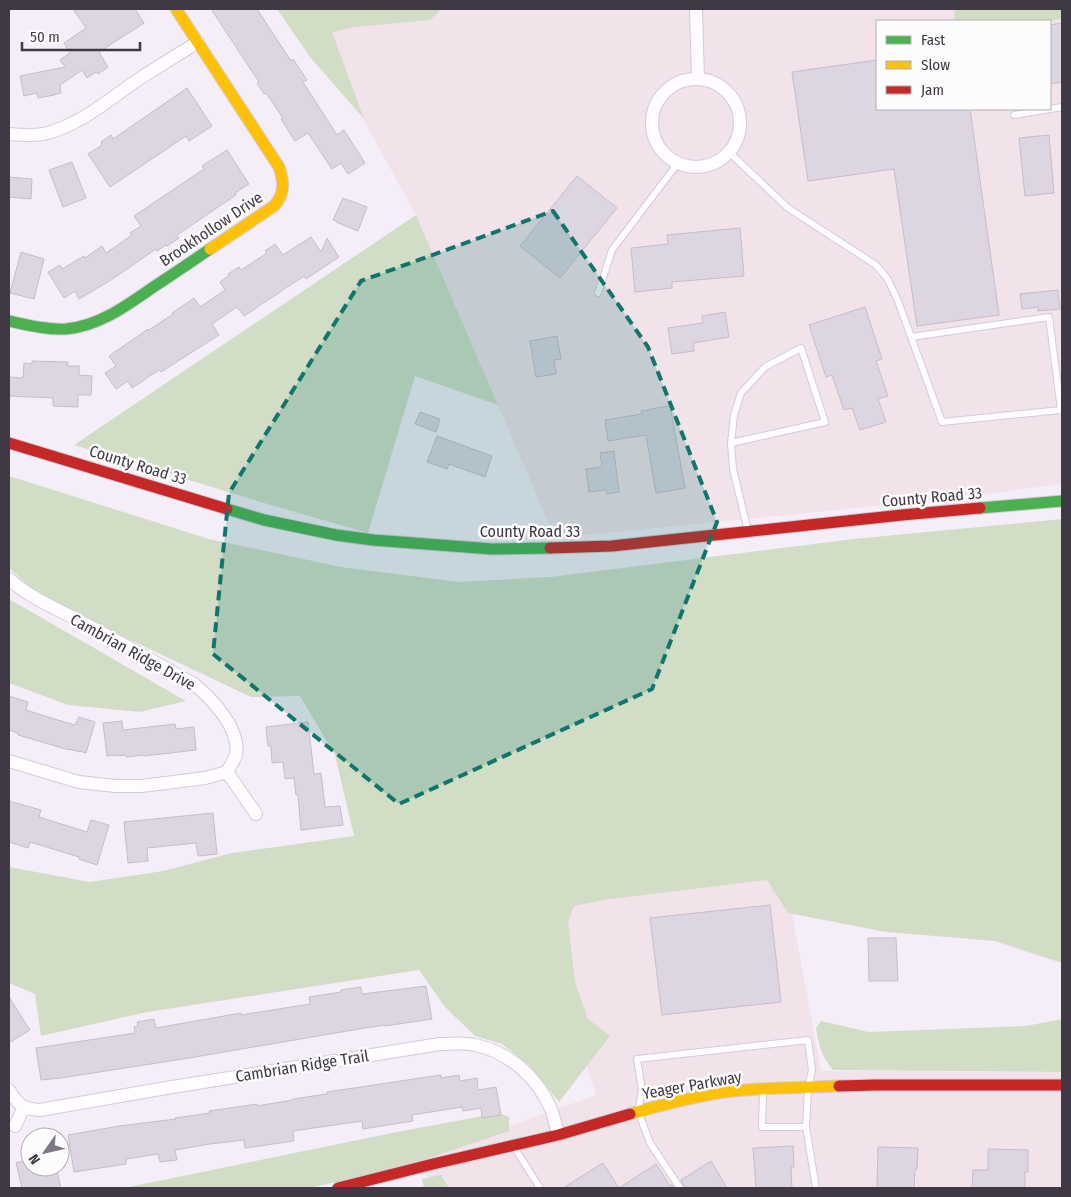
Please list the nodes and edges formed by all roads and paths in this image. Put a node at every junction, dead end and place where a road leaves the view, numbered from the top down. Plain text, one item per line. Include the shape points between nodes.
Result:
1 (176, 9) edge
2 (696, 9) edge
3 (198, 42) junction
4 (698, 78) junction
5 (1041, 110) edge
6 (1014, 114) dead end
7 (9, 134) edge
8 (730, 153) junction
9 (678, 163) junction
10 (598, 293) dead end
11 (9, 321) edge
12 (911, 337) junction
13 (9, 443) edge
14 (731, 443) junction
15 (1062, 501) edge
16 (748, 532) junction
17 (9, 579) edge
18 (9, 761) edge
19 (227, 772) junction
20 (256, 814) dead end
21 (1062, 1085) edge
22 (808, 1088) junction
23 (9, 1090) edge
24 (763, 1090) junction
25 (24, 1107) junction
26 (638, 1111) junction
27 (15, 1126) dead end
28 (806, 1127) junction
29 (558, 1135) junction
30 (514, 1146) junction
31 (338, 1188) edge
32 (540, 1188) edge
33 (680, 1188) edge
34 (816, 1188) edge

1 - 3 street, Brookhollow Drive
2 - 4 street
3 - 7 street via 71,124 43,134
3 - 11 street, Brookhollow Drive via 279,167 283,186 279,200 120,310 100,320 60,329
4 - 8 street via 722,87 736,104 739,135
4 - 9 street via 670,88 654,111 652,122 659,145
5 - 6 lane
8 - 9 street via 722,160 703,167
8 - 12 lane via 788,208 876,265 891,286
9 - 10 lane via 612,250
12 - 12 lane via 942,422 1061,410 1049,317
13 - 16 street, County Road 33 via 264,520 373,540 533,549 612,546
14 - 14 lane via 734,415 741,393 765,367 801,348 825,422
14 - 16 lane via 733,469
15 - 16 street, County Road 33
17 - 19 street, Cambrian Ridge Drive via 40,601 194,684 223,714 235,738 236,756
18 - 19 street via 79,782 115,786 142,786
19 - 20 street
21 - 22 street, Yeager Parkway
22 - 24 street, Yeager Parkway
22 - 26 lane via 812,1070 808,1040 637,1059 642,1090
22 - 28 lane
23 - 25 street
24 - 26 street, Yeager Parkway via 706,1096
24 - 28 lane via 762,1127
25 - 27 street
25 - 29 street, Cambrian Ridge Trail via 40,1110 457,1043 486,1047 517,1064 548,1104
26 - 29 street, Yeager Parkway
26 - 33 lane via 650,1143
28 - 34 lane
29 - 30 street, Yeager Parkway
30 - 31 street, Yeager Parkway
30 - 32 lane

